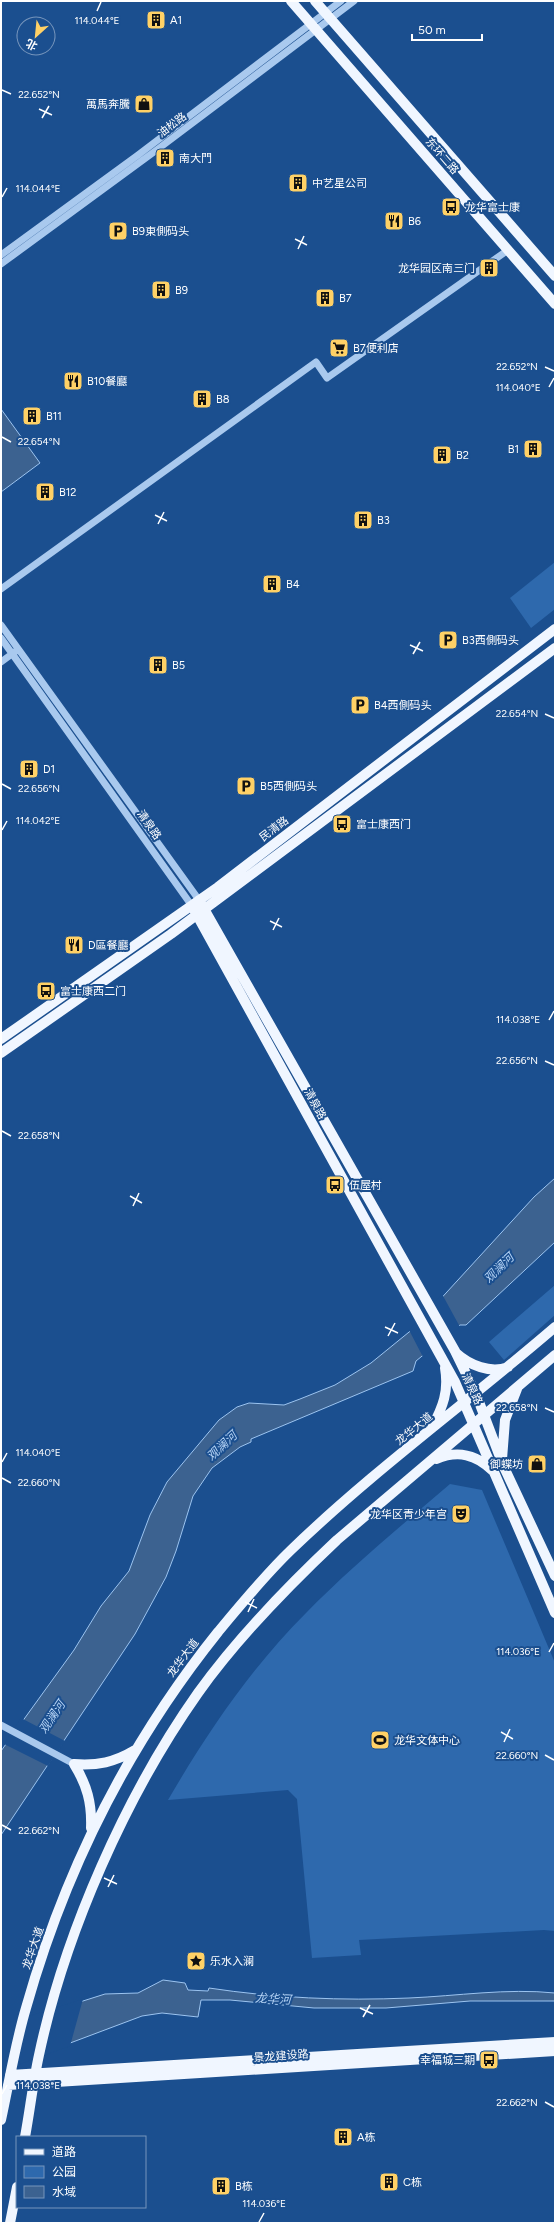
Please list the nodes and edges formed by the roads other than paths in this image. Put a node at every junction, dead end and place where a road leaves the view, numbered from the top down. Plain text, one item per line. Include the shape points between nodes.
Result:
1 (291, 1) edge
2 (315, 1) edge
3 (341, 1) edge
4 (354, 1) edge
5 (328, 16) junction
6 (314, 27) junction
7 (508, 250) junction
8 (1, 255) edge
9 (1, 264) edge
10 (555, 276) edge
11 (555, 304) edge
12 (1, 589) edge
13 (1, 625) edge
14 (555, 629) edge
15 (1, 638) edge
16 (555, 648) edge
17 (15, 652) junction
18 (1, 662) edge
19 (198, 907) junction
20 (1, 1039) edge
21 (1, 1053) edge
22 (555, 1327) edge
23 (455, 1352) junction
24 (555, 1355) edge
25 (444, 1360) junction
26 (510, 1366) junction
27 (518, 1386) junction
28 (476, 1394) junction
29 (466, 1402) junction
30 (485, 1416) junction
31 (474, 1424) junction
32 (430, 1431) junction
33 (430, 1461) junction
34 (503, 1465) junction
35 (496, 1474) junction
36 (555, 1576) edge
37 (555, 1613) edge
38 (1, 1725) edge
39 (136, 1749) junction
40 (74, 1764) junction
41 (91, 1831) junction
42 (555, 2042) edge
43 (555, 2051) edge
44 (10, 2075) junction
45 (35, 2078) junction
46 (8, 2085) junction
47 (1, 2120) edge
48 (25, 2136) edge
49 (16, 2192) edge
50 (10, 2223) edge

1 - 6 main road, 东环二路
2 - 5 main road, 东环二路
3 - 5 street, 油松路
4 - 5 street, 油松路
5 - 6 street, 油松路
5 - 10 main road, 东环二路
6 - 7 main road, 东环二路
6 - 8 street, 油松路
6 - 9 street, 油松路 via 158,150
7 - 11 main road, 东环二路
7 - 12 street via 328,378 316,362
13 - 17 street, 清泉路
14 - 19 main road, 民清路
15 - 17 street, 清泉路
16 - 19 main road, 民清路
17 - 18 street
17 - 19 street, 清泉路
19 - 20 main road, 民清路
19 - 21 main road, 民清路
19 - 23 main road, 清泉路
19 - 25 main road, 清泉路
22 - 26 main road, 龙华大道
23 - 26 main road via 482,1368 496,1370
23 - 28 main road, 清泉路
24 - 27 main road
25 - 29 main road, 清泉路
25 - 32 main road via 446,1396
26 - 28 main road, 龙华大道
27 - 30 main road
27 - 34 main road via 505,1420
28 - 29 main road, 龙华大道
28 - 30 main road, 清泉路
29 - 31 main road, 清泉路
29 - 32 main road, 龙华大道
30 - 31 main road
30 - 34 main road, 清泉路
31 - 33 main road
31 - 35 main road, 清泉路
32 - 39 main road, 龙华大道 via 321,1522 258,1583 174,1689
33 - 35 main road via 443,1456 468,1454 485,1463
33 - 45 main road via 337,1540 290,1585 247,1631 198,1693 162,1750 96,1879 68,1948 38,2056
34 - 36 main road, 清泉路
35 - 37 main road, 清泉路
38 - 40 street
39 - 40 main road via 108,1762
39 - 41 main road, 龙华大道
40 - 41 main road via 90,1797
41 - 44 main road, 龙华大道 via 33,1982
42 - 45 main road, 景龙建设路
43 - 45 main road, 景龙建设路
44 - 45 main road, 景龙建设路
44 - 46 main road, 龙华大道
45 - 46 main road, 景龙建设路
45 - 48 main road
46 - 47 main road, 龙华大道
49 - 50 main road

